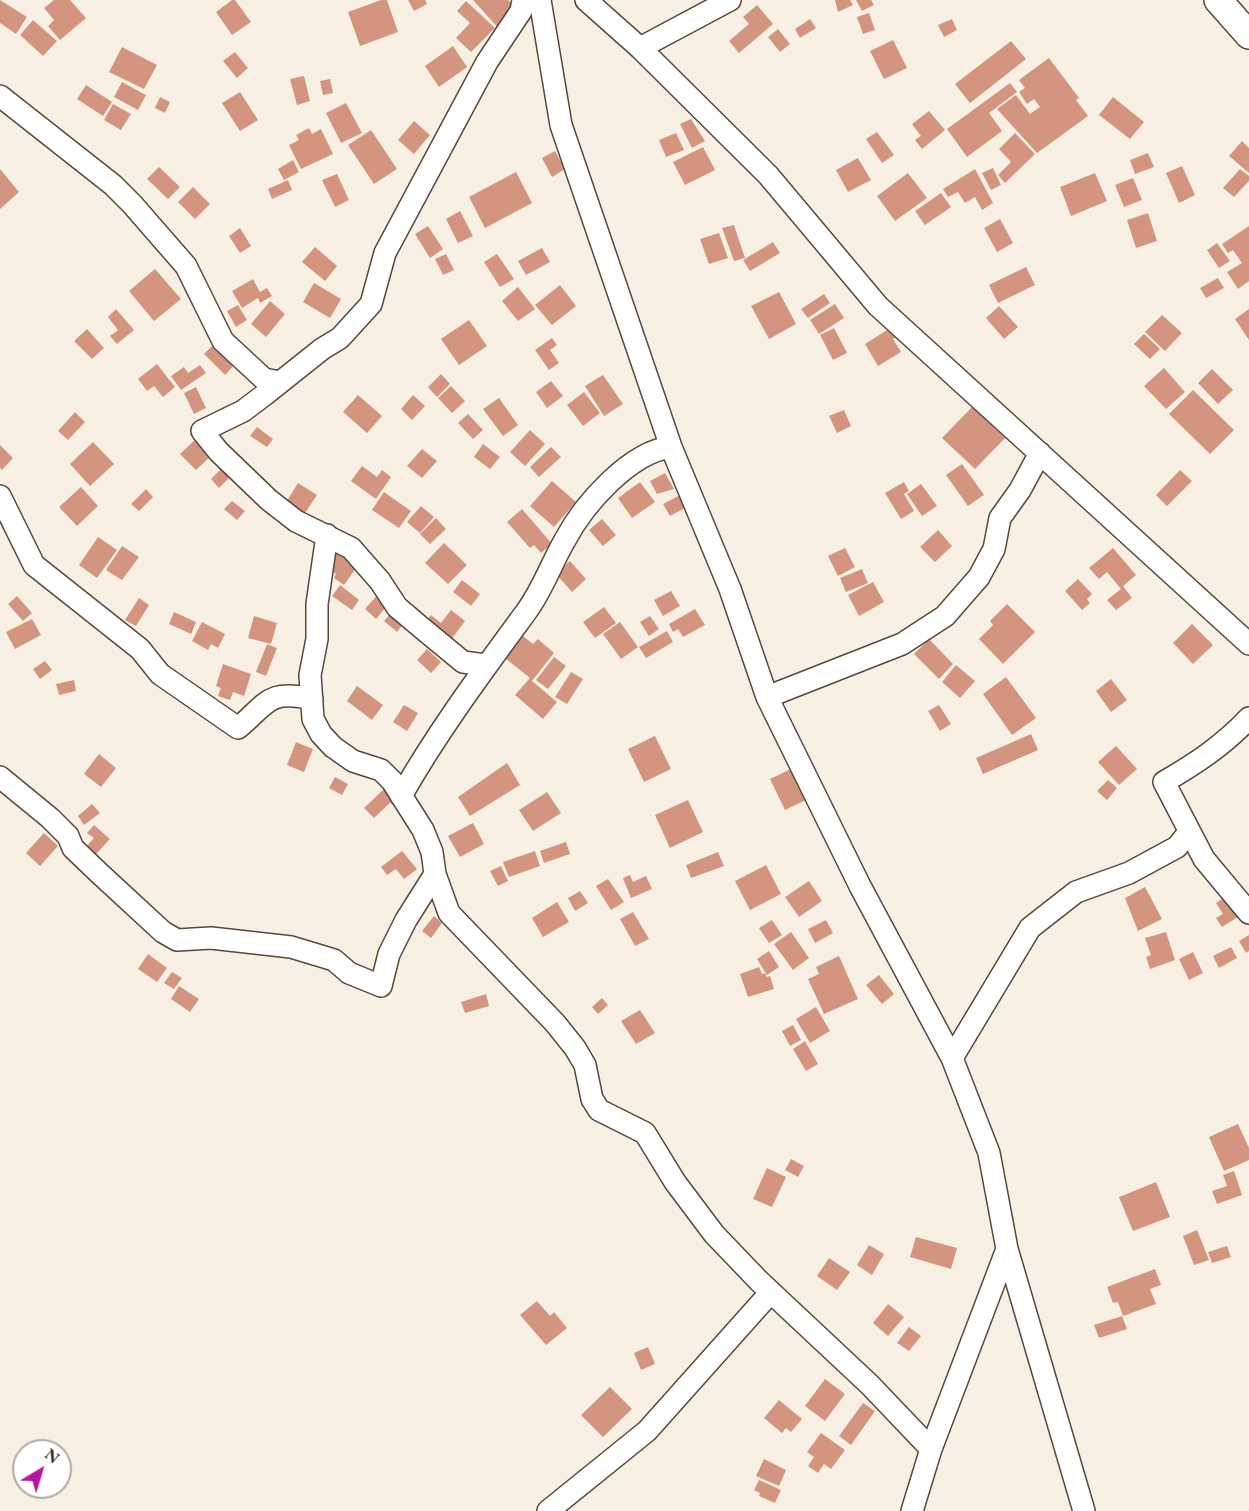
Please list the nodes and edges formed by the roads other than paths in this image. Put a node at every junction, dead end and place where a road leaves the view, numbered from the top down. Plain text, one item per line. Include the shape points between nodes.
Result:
1 (523, 0) edge
2 (540, 0) edge
3 (586, 0) edge
4 (730, 0) edge
5 (1218, 0) edge
6 (1249, 35) edge
7 (640, 48) junction
8 (0, 96) edge
9 (280, 382) junction
10 (671, 447) junction
11 (1040, 453) junction
12 (0, 496) edge
13 (327, 535) junction
14 (1249, 644) edge
15 (485, 665) junction
16 (767, 697) junction
17 (312, 699) junction
18 (1249, 718) edge
19 (0, 777) edge
20 (401, 796) junction
21 (1189, 832) junction
22 (435, 874) junction
23 (1249, 913) edge
24 (952, 1058) junction
25 (1007, 1249) junction
26 (771, 1292) junction
27 (931, 1449) junction
28 (548, 1511) edge
29 (912, 1511) edge
30 (1084, 1511) edge

1 - 9 street via 521,11 487,62 385,253 371,304 340,338
2 - 10 street via 561,124
3 - 7 street
4 - 7 street
5 - 6 main road
7 - 11 street via 768,175 878,306
8 - 9 street via 114,186 186,266 223,341 264,379
9 - 13 street via 243,411 202,431 269,500 296,521
10 - 15 street via 656,449 637,459 612,480 565,538 528,610
10 - 16 street via 730,589
11 - 14 street
11 - 16 street via 1000,518 994,549 979,577 945,616 902,644
12 - 17 street via 34,565 140,649 160,674 219,717 238,728 272,698 284,694
13 - 15 street via 351,548 397,607 463,662
13 - 17 street via 317,604 317,639 311,660
15 - 20 street
16 - 24 street via 860,886
17 - 20 street via 313,720 321,734 353,761 381,770
18 - 21 street via 1231,737 1164,782
19 - 22 street via 50,818 68,836 73,848 163,932 177,940 211,938 291,947 334,960 349,973 381,986 389,954
20 - 22 street via 423,830
21 - 23 street via 1204,859
21 - 24 street via 1177,847 1129,873 1076,892 1030,927
22 - 26 street via 449,914 575,1048 585,1065 591,1099 599,1110 645,1133 714,1234
24 - 25 street via 989,1153
25 - 27 street
25 - 30 street
26 - 27 street
26 - 28 street via 647,1431
27 - 29 street

